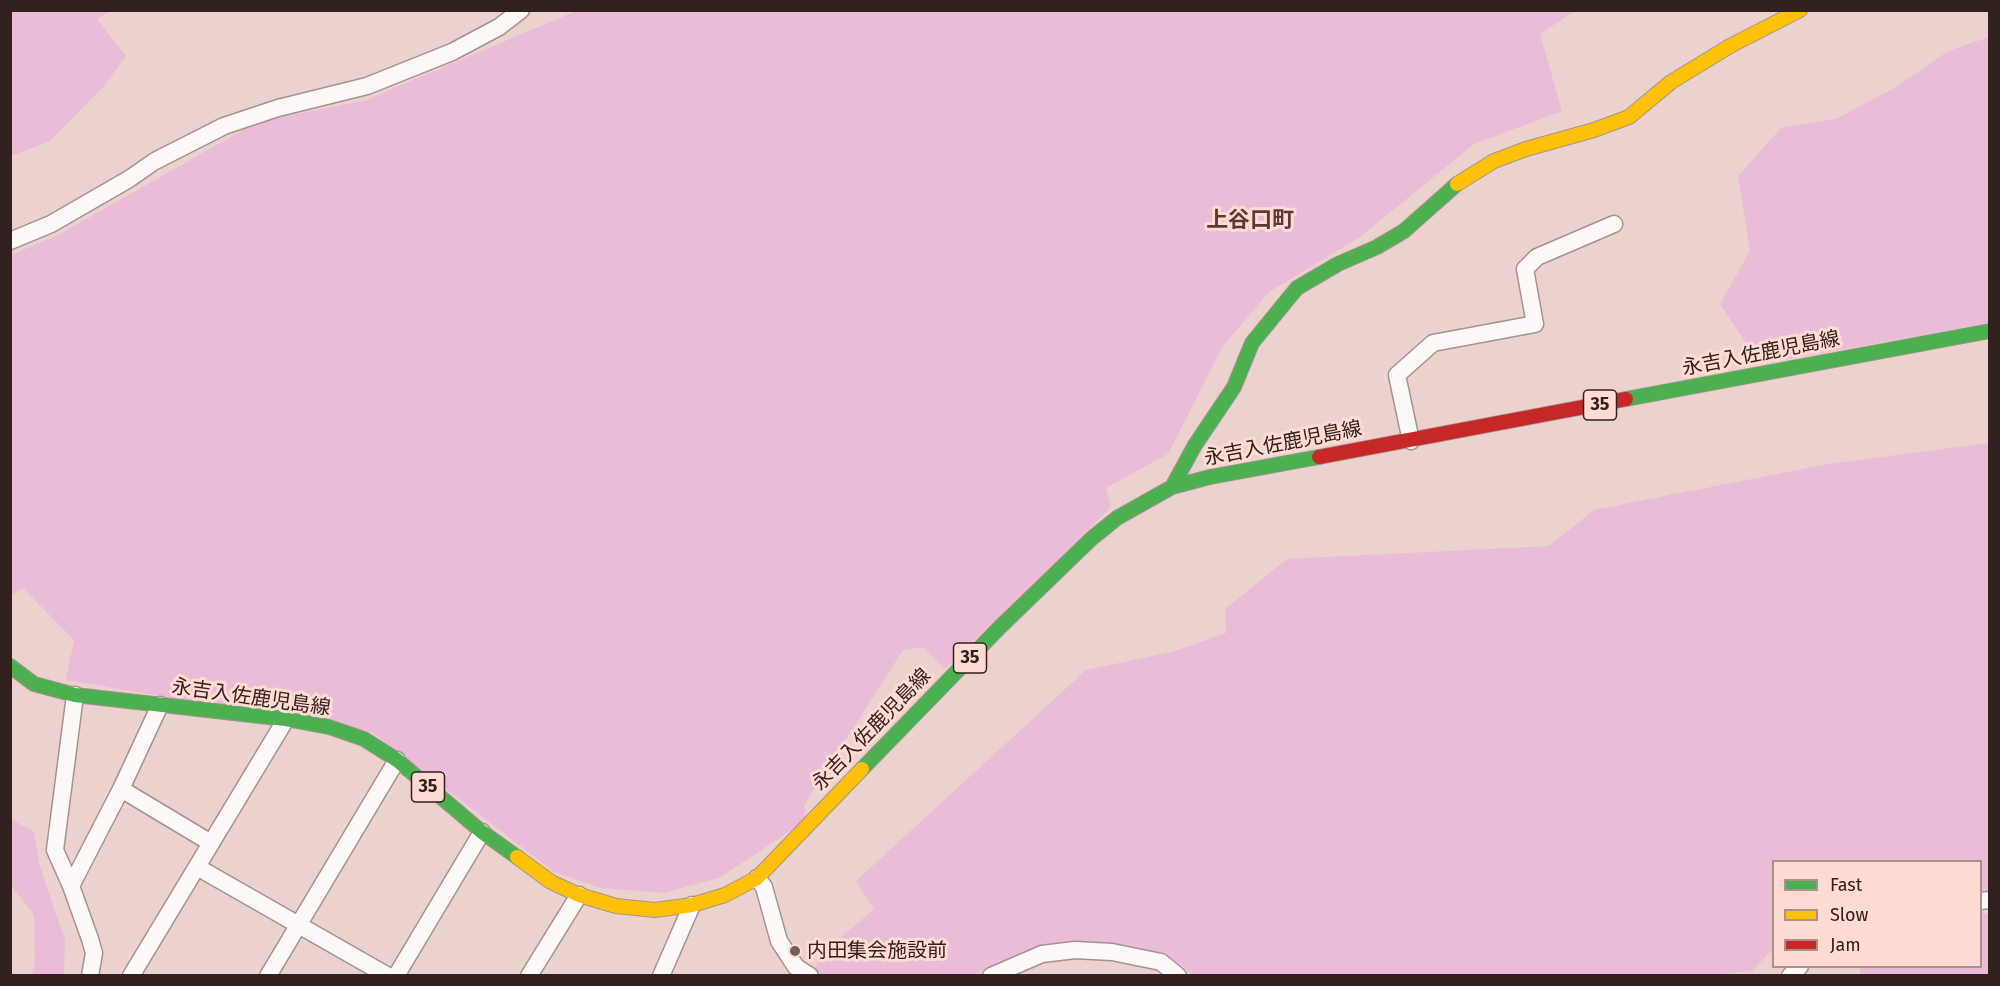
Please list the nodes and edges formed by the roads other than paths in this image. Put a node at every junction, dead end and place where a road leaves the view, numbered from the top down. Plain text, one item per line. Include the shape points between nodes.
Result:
1 (521, 10) edge
2 (1800, 10) edge
3 (1614, 224) dead end
4 (10, 241) edge
5 (1989, 331) edge
6 (1411, 441) junction
7 (1172, 488) junction
8 (10, 666) edge
9 (75, 695) junction
10 (160, 705) junction
11 (286, 719) junction
12 (397, 760) junction
13 (121, 789) junction
14 (482, 832) junction
15 (211, 843) junction
16 (197, 867) junction
17 (757, 878) junction
18 (71, 886) junction
19 (579, 895) junction
20 (692, 905) junction
21 (299, 924) junction
22 (90, 975) edge
23 (131, 975) edge
24 (268, 975) edge
25 (388, 975) edge
26 (396, 975) edge
27 (529, 975) edge
28 (661, 975) edge
29 (810, 975) edge
30 (991, 975) edge
31 (1178, 975) edge

1 - 4 street via 499,27 452,52 378,81 224,126 51,224
2 - 7 main road via 1671,82 1629,117 1494,162 1450,189 1404,231 1297,288 1252,343 1234,387
3 - 6 street via 1537,257 1525,269 1534,324 1433,343 1398,375
5 - 6 main road, 永吉入佐鹿児島線 / 35
6 - 7 main road, 永吉入佐鹿児島線 / 35 via 1210,477
7 - 17 main road, 永吉入佐鹿児島線 / 35 via 1117,518 1091,539 999,628
8 - 9 main road, 永吉入佐鹿児島線 / 35 via 34,684
9 - 10 main road, 永吉入佐鹿児島線 / 35
9 - 18 street via 55,850
10 - 11 main road, 永吉入佐鹿児島線 / 35
10 - 13 street
11 - 12 main road, 永吉入佐鹿児島線 / 35 via 364,739
11 - 15 street
12 - 14 main road, 永吉入佐鹿児島線 / 35
12 - 21 street
13 - 15 street
13 - 18 street
14 - 19 main road, 永吉入佐鹿児島線 / 35 via 551,882
14 - 26 street
15 - 16 street
16 - 21 street
16 - 23 street
17 - 20 main road, 永吉入佐鹿児島線 / 35 via 725,895
17 - 29 street via 765,887 779,941 796,967
18 - 22 street via 94,953
19 - 20 main road, 永吉入佐鹿児島線 / 35 via 616,906 655,910
19 - 27 street
20 - 28 street
21 - 24 street
21 - 25 street
30 - 31 street via 1042,954 1075,950 1112,952 1161,962

